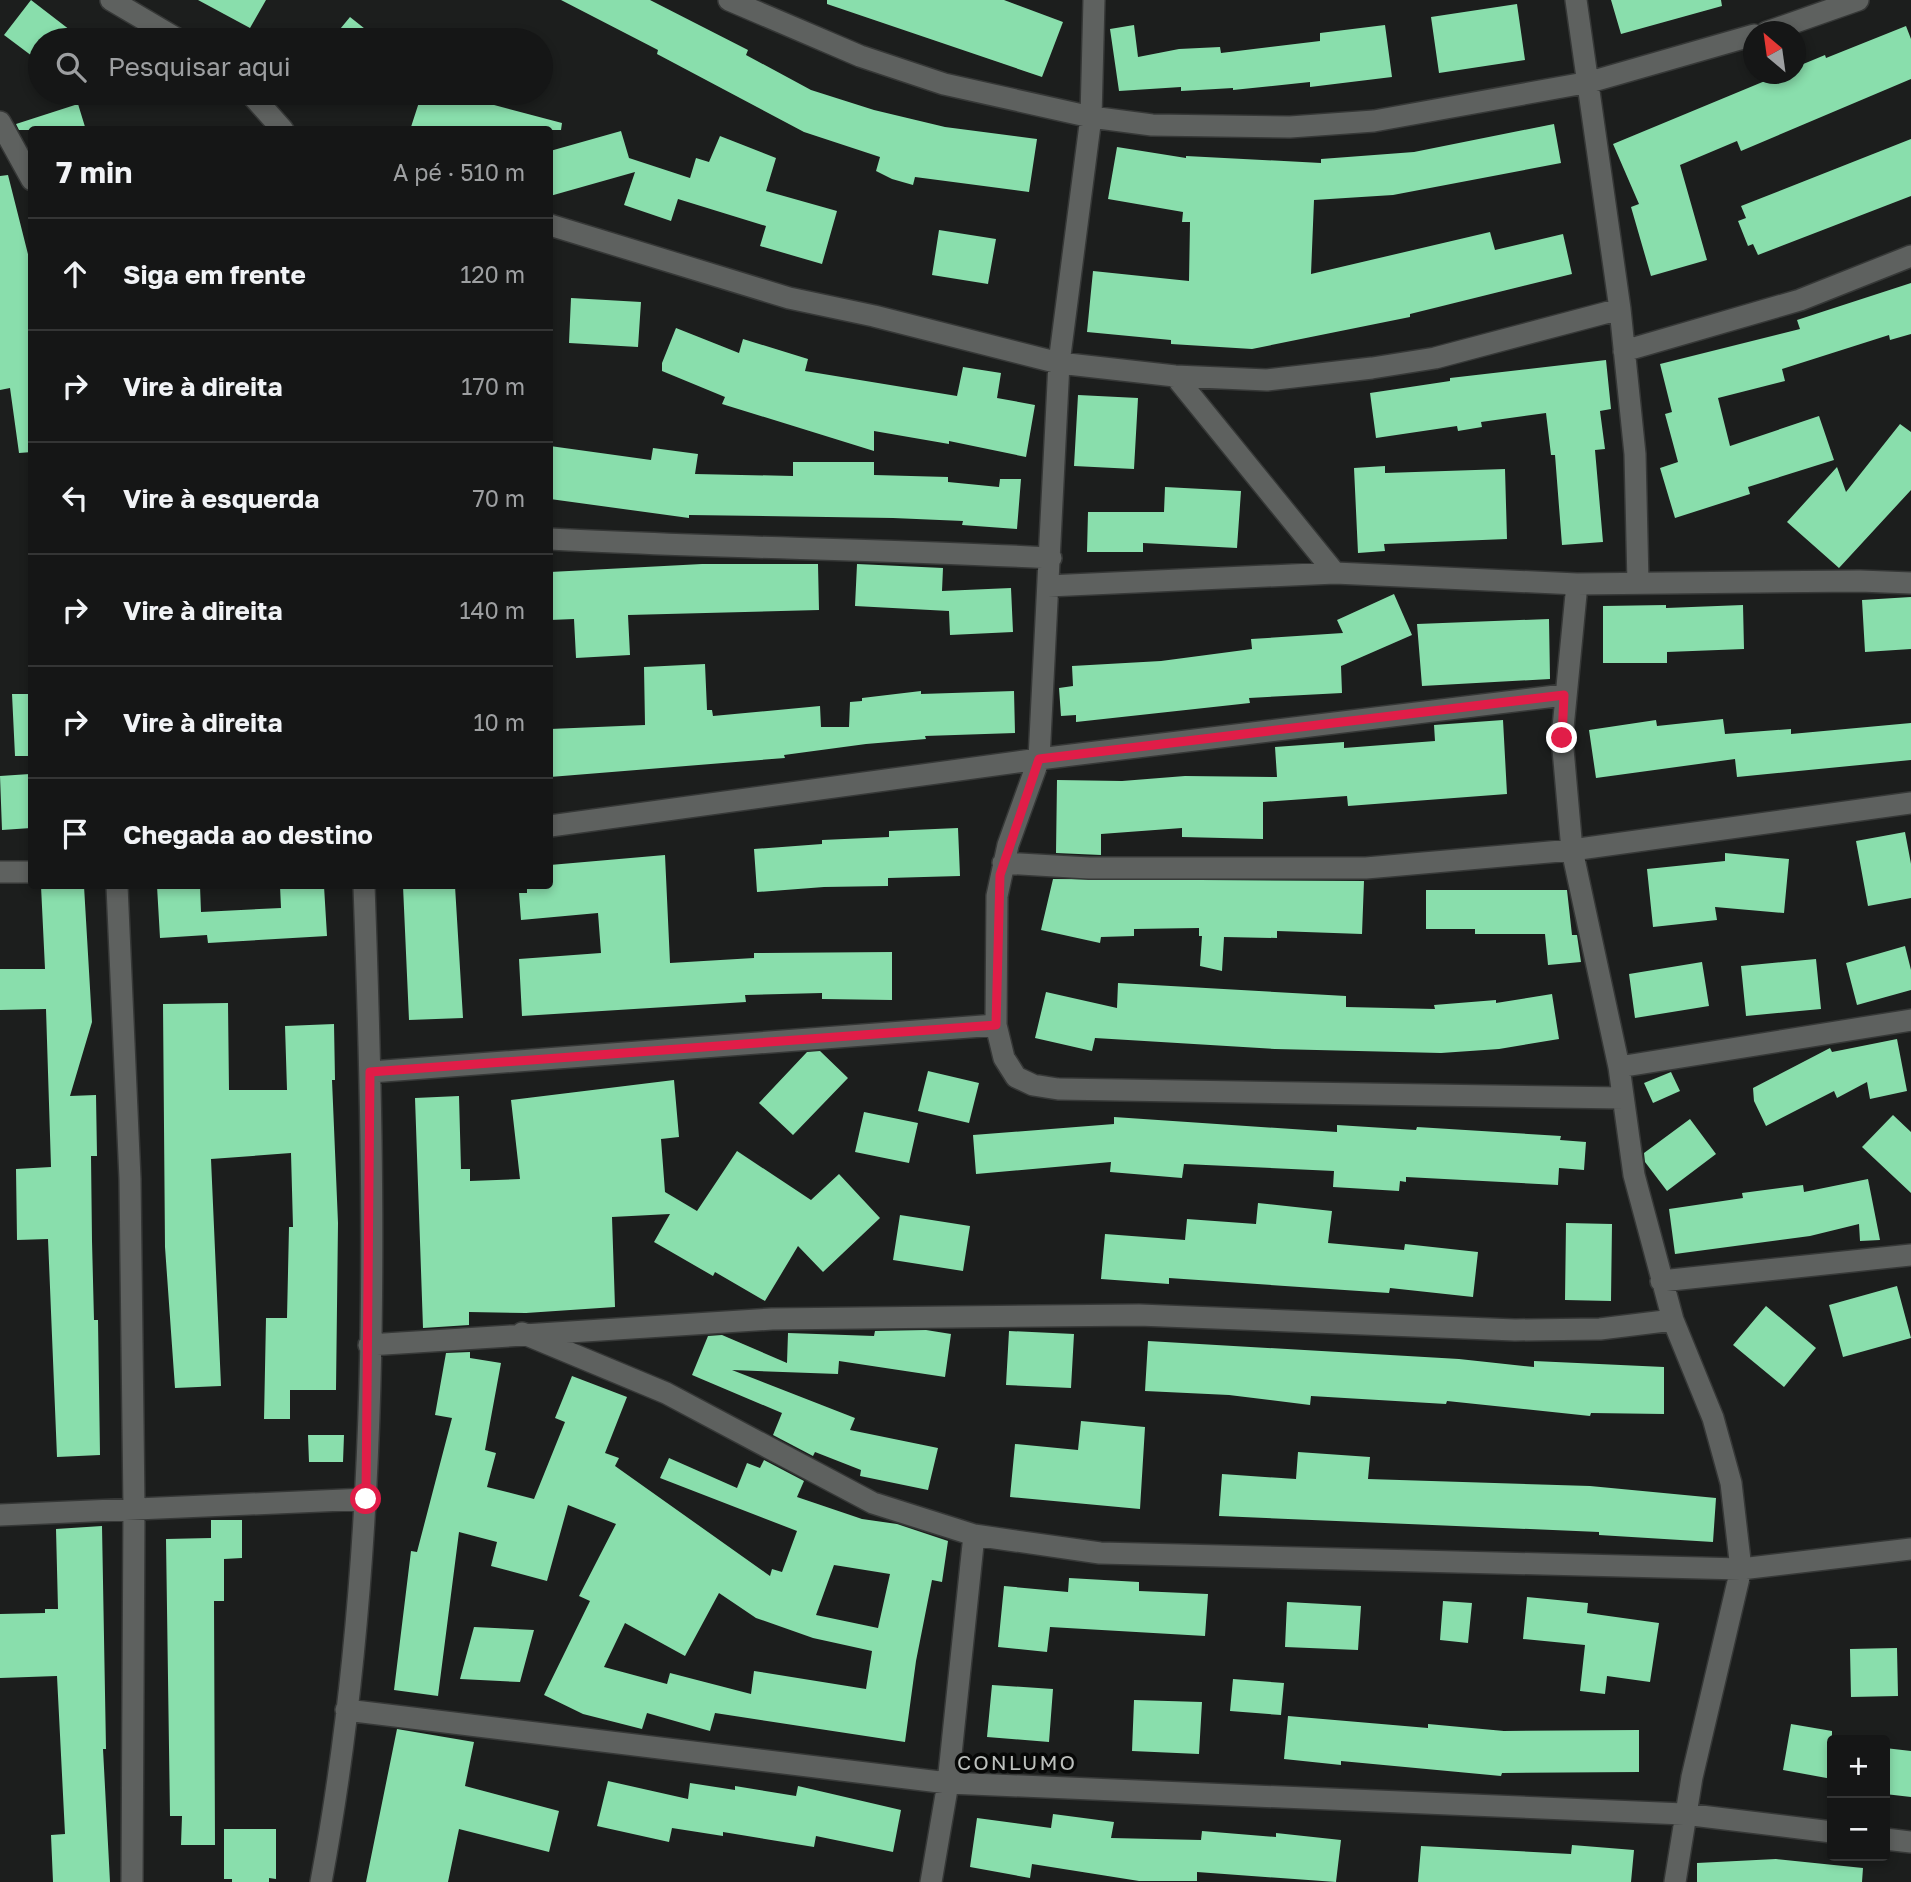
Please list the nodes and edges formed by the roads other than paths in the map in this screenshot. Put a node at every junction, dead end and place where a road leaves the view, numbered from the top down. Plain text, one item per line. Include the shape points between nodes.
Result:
1 (111, 0) edge
2 (729, 0) edge
3 (1094, 0) edge
4 (1576, 0) edge
5 (1858, 0) edge
6 (1798, 21) edge
7 (159, 28) edge
8 (1743, 38) edge
9 (1590, 82) junction
10 (261, 105) edge
11 (1091, 117) junction
12 (0, 122) edge
13 (279, 126) edge
14 (28, 173) edge
15 (553, 226) edge
16 (1911, 256) edge
17 (1620, 309) junction
18 (1624, 351) junction
19 (1059, 363) junction
20 (1175, 376) junction
21 (553, 539) edge
22 (1051, 558) junction
23 (1335, 573) junction
24 (1638, 583) junction
25 (1911, 583) edge
26 (1577, 584) junction
27 (1048, 586) junction
28 (1564, 695) junction
29 (1039, 759) junction
30 (1911, 803) edge
31 (553, 826) edge
32 (1572, 850) junction
33 (1003, 863) junction
34 (0, 872) edge
35 (28, 872) edge
36 (117, 889) edge
37 (364, 889) edge
38 (1911, 1020) edge
39 (996, 1025) junction
40 (1619, 1068) junction
41 (370, 1072) junction
42 (1623, 1098) junction
43 (1911, 1255) edge
44 (1661, 1281) junction
45 (1673, 1320) junction
46 (523, 1333) junction
47 (369, 1345) junction
48 (366, 1499) junction
49 (134, 1507) junction
50 (0, 1515) edge
51 (974, 1535) junction
52 (1911, 1549) edge
53 (1741, 1569) junction
54 (346, 1710) junction
55 (948, 1783) junction
56 (1685, 1814) junction
57 (1827, 1831) edge
58 (1890, 1840) edge
59 (1911, 1842) edge
60 (132, 1882) edge
61 (321, 1882) edge
62 (931, 1882) edge
63 (1675, 1882) edge

1 - 7 street
2 - 11 street via 944,85
3 - 11 street
4 - 9 street
5 - 6 street
8 - 9 street
9 - 11 street via 1374,121 1290,127 1152,125
9 - 17 street
10 - 13 street
11 - 19 street
12 - 14 street
15 - 19 street via 789,298
16 - 18 street via 1800,300
17 - 18 street
17 - 20 street via 1435,358 1372,368 1267,380
18 - 24 street via 1635,454
19 - 20 street
19 - 22 street
20 - 23 street
21 - 22 street
22 - 27 street
23 - 26 street
23 - 27 street
24 - 25 street
24 - 26 street
26 - 28 street
27 - 29 street
28 - 29 street
28 - 32 street via 1563,750
29 - 31 street
29 - 33 street
30 - 32 street
32 - 33 street via 1366,867 1089,868
32 - 40 street
33 - 39 street via 998,896
34 - 35 street
36 - 49 street via 130,1179
37 - 41 street
38 - 40 street
39 - 41 street
39 - 42 street via 1004,1058 1016,1077 1058,1089
40 - 42 street
41 - 47 street
42 - 44 street via 1634,1175
43 - 44 street
44 - 45 street
45 - 46 street via 1600,1329 1515,1330 1139,1315 841,1318
45 - 53 street via 1713,1418 1731,1483
46 - 47 street
46 - 51 street via 666,1393 873,1503
47 - 48 street
48 - 49 street
48 - 54 street
49 - 50 street
49 - 60 street
51 - 53 street via 1100,1553
51 - 55 street
52 - 53 street
53 - 56 street
54 - 55 street
54 - 61 street
55 - 56 street
55 - 62 street
56 - 57 street
56 - 63 street
58 - 59 street

